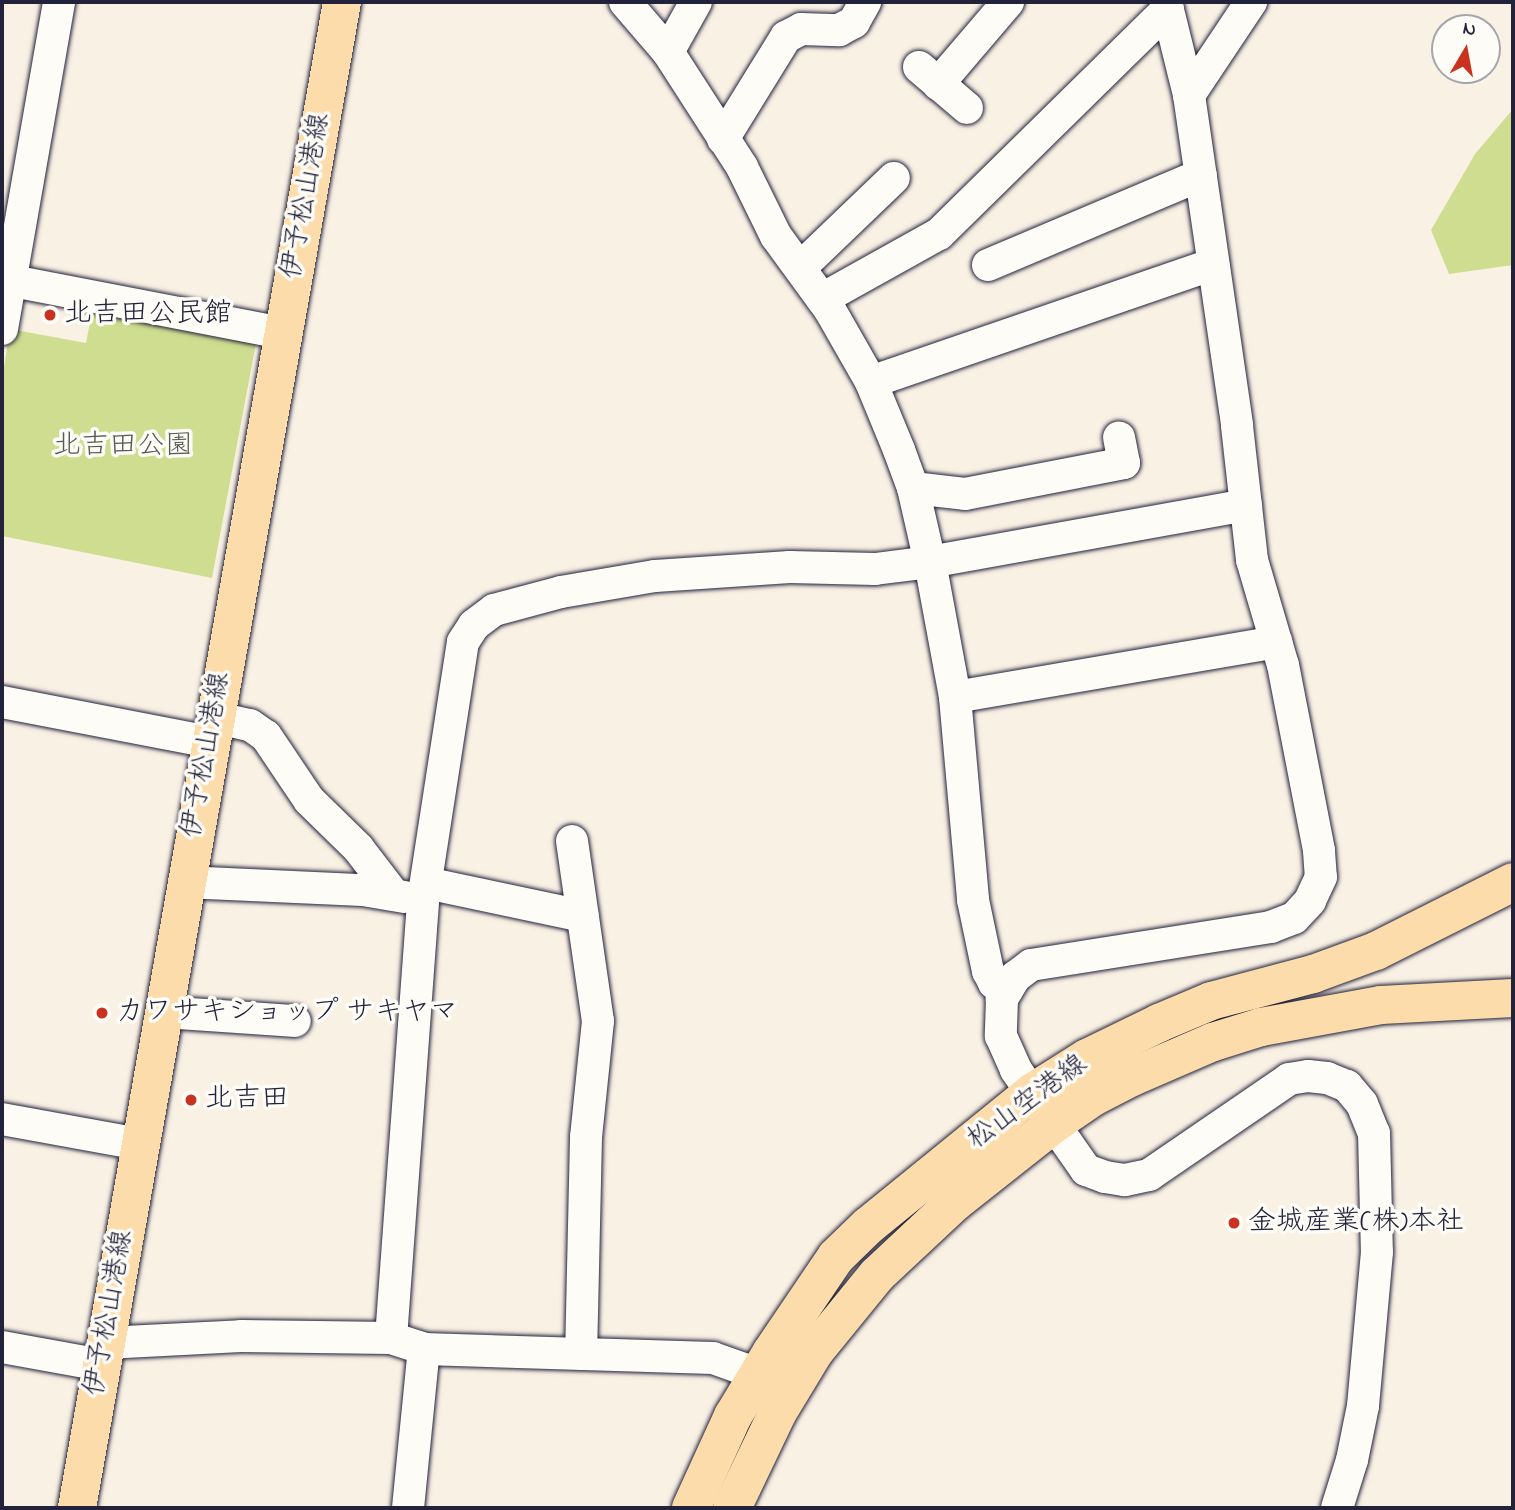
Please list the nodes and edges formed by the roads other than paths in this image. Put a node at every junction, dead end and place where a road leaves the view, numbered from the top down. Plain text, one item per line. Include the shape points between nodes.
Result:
1 (59, 2) edge
2 (341, 2) edge
3 (625, 2) edge
4 (696, 2) edge
5 (865, 2) edge
6 (1008, 2) edge
7 (1251, 2) edge
8 (1167, 6) edge
9 (668, 52) junction
10 (1189, 96) junction
11 (967, 108) dead end
12 (723, 139) junction
13 (1200, 174) junction
14 (894, 178) dead end
15 (1213, 264) junction
16 (988, 265) dead end
17 (800, 268) junction
18 (6, 280) edge
19 (822, 299) junction
20 (2, 329) edge
21 (282, 333) junction
22 (871, 382) junction
23 (1119, 437) dead end
24 (913, 488) junction
25 (1246, 505) junction
26 (930, 562) junction
27 (1276, 642) junction
28 (955, 697) junction
29 (2, 702) edge
30 (212, 730) junction
31 (572, 841) dead end
32 (184, 882) junction
33 (1513, 882) edge
34 (414, 893) junction
35 (583, 916) junction
36 (1007, 990) junction
37 (1513, 998) edge
38 (162, 1012) junction
39 (295, 1021) dead end
40 (1033, 1092) junction
41 (2, 1119) edge
42 (1055, 1123) junction
43 (139, 1144) junction
44 (391, 1338) junction
45 (2, 1347) edge
46 (424, 1349) junction
47 (103, 1354) junction
48 (580, 1354) junction
49 (758, 1374) junction
50 (77, 1508) edge
51 (408, 1508) edge
52 (691, 1508) edge
53 (732, 1508) edge
54 (1337, 1508) edge

1 - 18 street
2 - 21 main road, 伊予松山港線
3 - 9 street
4 - 9 street
5 - 12 street via 853,22 839,30 801,29 786,37
6 - 11 street via 928,76
7 - 10 street
8 - 10 street
8 - 19 street via 939,233
9 - 12 street
10 - 13 street
12 - 17 street via 776,236
13 - 15 street
13 - 16 street
14 - 17 street
15 - 22 street
15 - 25 street
17 - 19 street
18 - 20 street
18 - 21 street
19 - 22 street
21 - 30 main road, 伊予松山港線
22 - 24 street
23 - 24 street via 1124,463 965,494
24 - 26 street
25 - 26 street
25 - 27 street via 1252,560
26 - 28 street
26 - 34 street via 875,569 790,567 655,576 561,592 494,610 474,625 463,642
27 - 28 street
27 - 36 street via 1319,851 1321,877 1310,901 1294,918 1271,927 1031,965 1014,977
28 - 36 street via 973,901 988,971 994,983
29 - 30 street
30 - 32 main road, 伊予松山港線
30 - 34 street via 250,725 266,736 309,800
31 - 35 street
32 - 34 street
32 - 38 main road, 伊予松山港線
33 - 40 main road, 松山空港線 via 1376,951 1313,974 1211,1001 1159,1023 1087,1058
34 - 35 street
34 - 44 street
35 - 48 street via 598,1021 586,1137
36 - 40 street via 1002,999 1001,1036 1016,1070
37 - 42 main road, 松山空港線 via 1381,1005 1261,1027 1132,1077
38 - 39 street
38 - 43 main road, 伊予松山港線
40 - 42 street
40 - 49 main road, 松山空港線 via 836,1257
41 - 43 street
42 - 53 main road, 松山空港線 via 956,1202 877,1275 815,1351 772,1423
42 - 54 street via 1086,1170 1125,1180 1149,1175 1289,1079 1327,1077 1347,1086 1362,1104 1374,1133 1377,1252 1363,1406
43 - 47 main road, 伊予松山港線
44 - 46 street
44 - 47 street via 241,1336
45 - 47 street
46 - 48 street
46 - 51 street
47 - 50 main road, 伊予松山港線
48 - 49 street via 713,1358
49 - 52 main road, 松山空港線 via 733,1416

